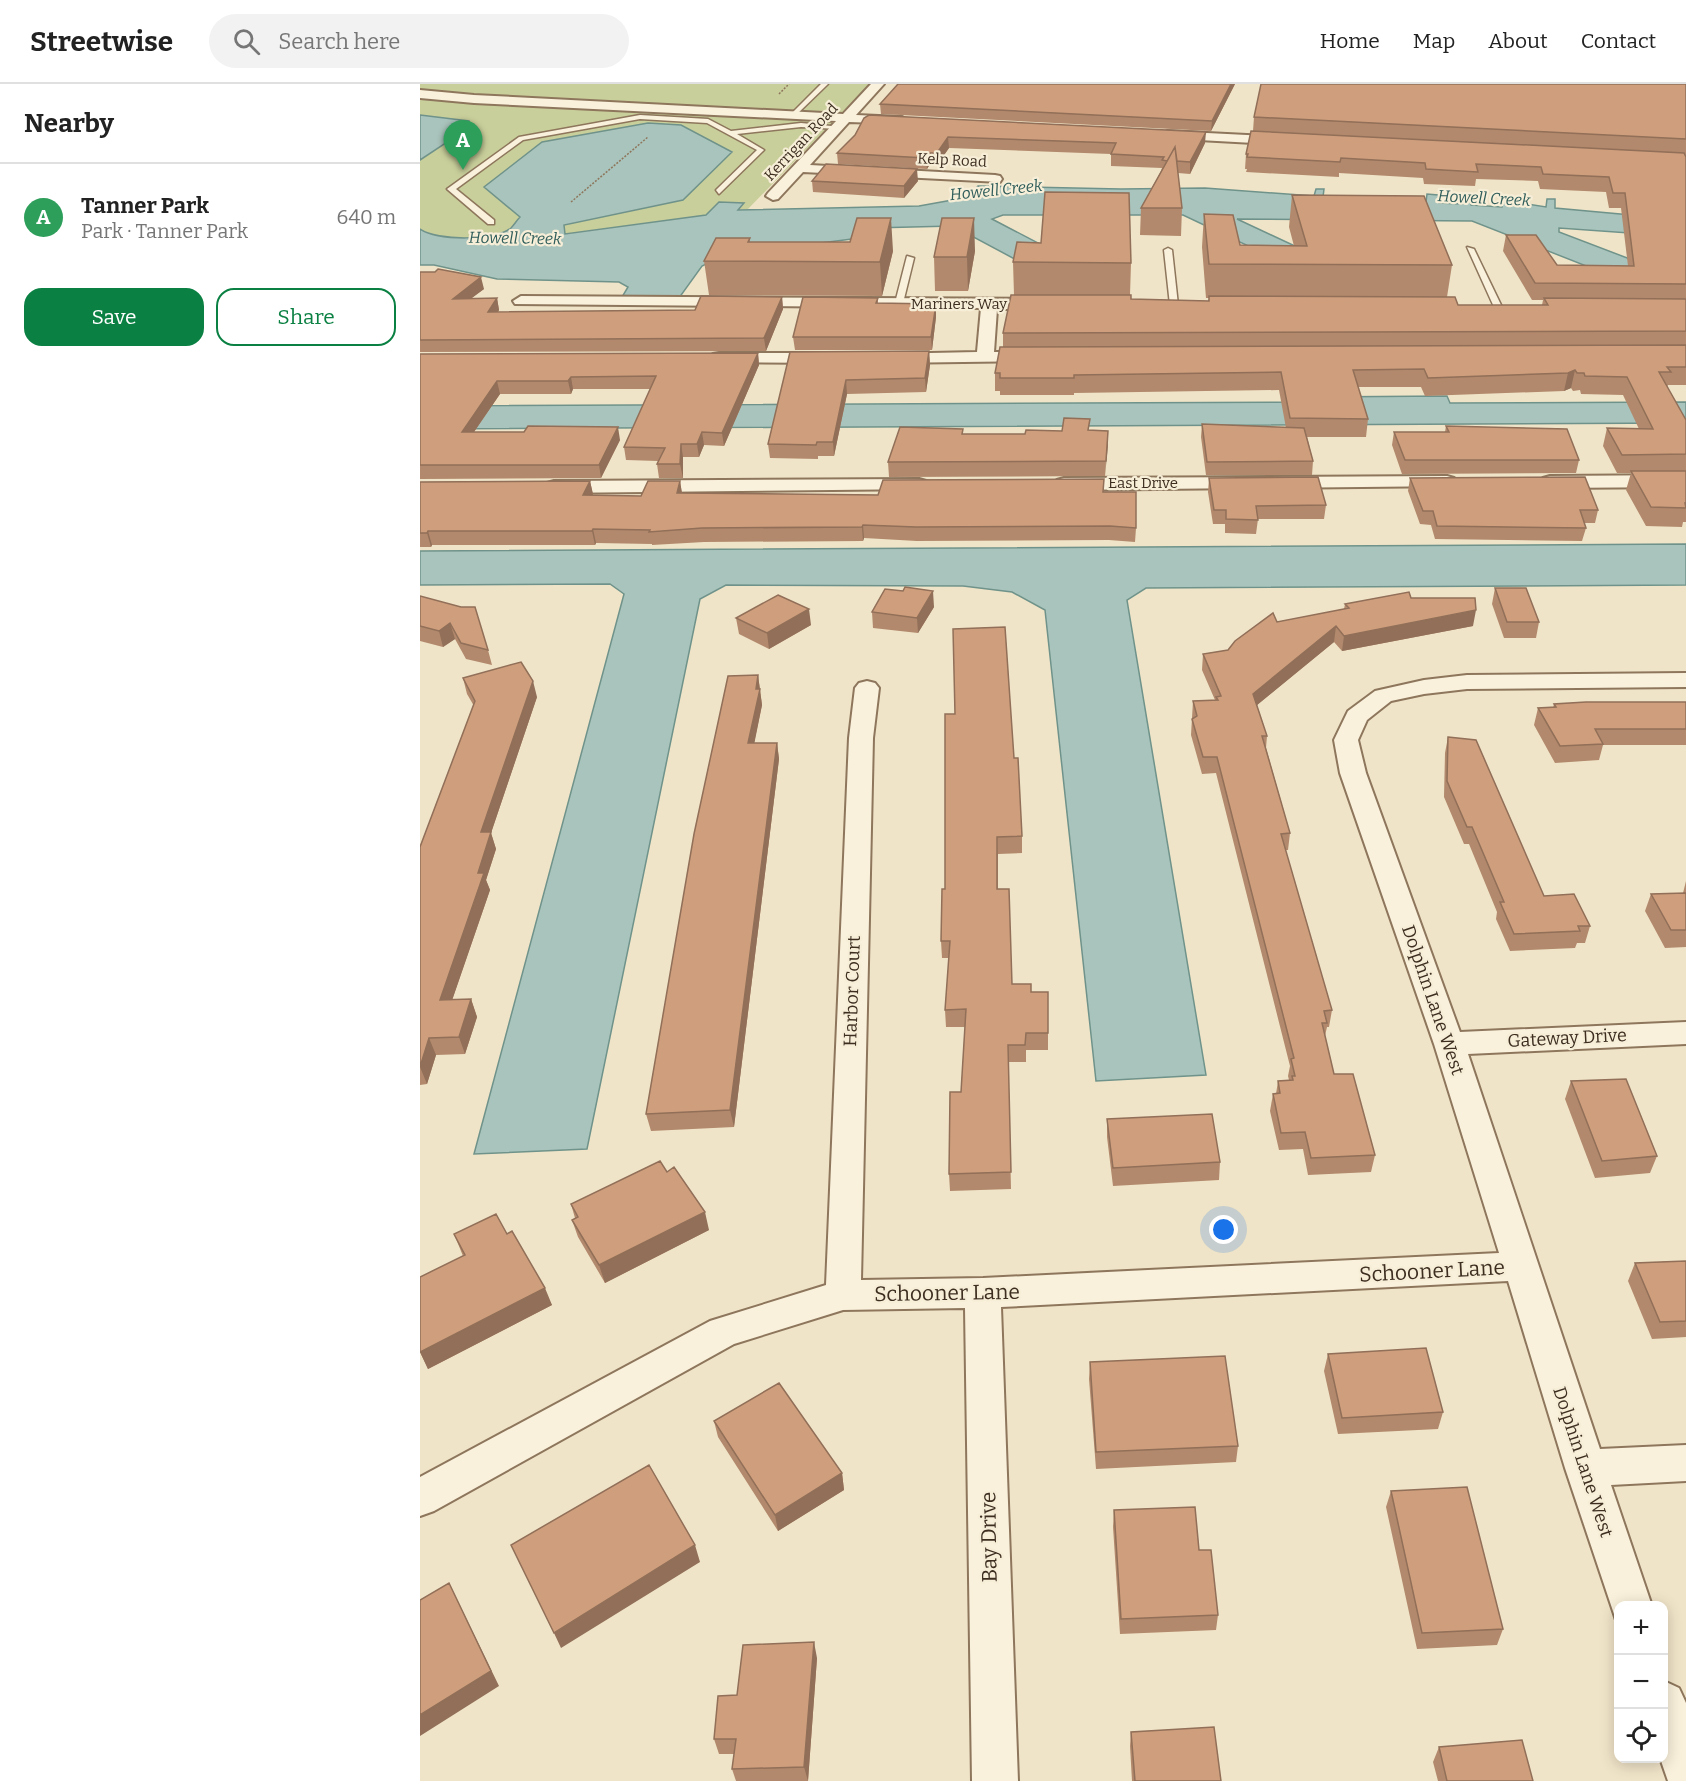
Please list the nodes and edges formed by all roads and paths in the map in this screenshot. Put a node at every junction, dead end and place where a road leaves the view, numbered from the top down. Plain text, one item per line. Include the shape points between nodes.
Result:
1 (825, 84) edge
2 (878, 84) edge
3 (420, 94) edge
4 (793, 115) junction
5 (842, 122) junction
6 (921, 122) edge
7 (655, 131) dead end
8 (730, 133) junction
9 (1148, 134) edge
10 (1303, 142) edge
11 (800, 168) junction
12 (995, 179) dead end
13 (719, 192) dead end
14 (773, 196) dead end
15 (572, 202) dead end
16 (491, 222) dead end
17 (1470, 249) dead end
18 (1167, 250) dead end
19 (910, 258) dead end
20 (520, 302) dead end
21 (899, 303) junction
22 (989, 304) junction
23 (1059, 304) edge
24 (1174, 305) edge
25 (1475, 306) edge
26 (1504, 307) joint
27 (986, 357) junction
28 (1057, 357) edge
29 (702, 358) edge
30 (842, 358) edge
31 (878, 358) edge
32 (1686, 481) edge
33 (1471, 482) edge
34 (1531, 482) edge
35 (936, 484) edge
36 (1043, 484) edge
37 (537, 487) edge
38 (1686, 680) edge
39 (867, 688) dead end
40 (1686, 1033) edge
41 (1449, 1044) junction
42 (1520, 1266) junction
43 (983, 1293) junction
44 (843, 1295) junction
45 (1686, 1463) edge
46 (1585, 1468) junction
47 (420, 1498) edge
48 (1630, 1601) edge
49 (1666, 1709) edge
50 (1686, 1770) edge
51 (995, 1781) edge

1 - 4 lane
2 - 5 street, Kerrigan Road
3 - 4 street
4 - 5 street
5 - 6 street
5 - 8 lane
5 - 11 street, Kerrigan Road
7 - 15 path
8 - 13 lane via 761,150
8 - 16 lane via 708,121 640,117 521,138 451,189
9 - 10 street
11 - 12 street, Kelp Road
11 - 14 street, Kerrigan Road
17 - 26 lane
18 - 24 lane
19 - 21 lane
20 - 21 street, Mariners Way
21 - 22 street, Mariners Way
22 - 23 street, Mariners Way
22 - 27 street
25 - 26 street
27 - 28 street
27 - 31 street
29 - 30 street
32 - 34 street
33 - 36 street, East Drive
35 - 37 street
38 - 41 street, Dolphin Lane West via 1467,682 1383,696 1357,716 1346,740 1353,773
39 - 44 street, Harbor Court via 861,738
40 - 41 street, Gateway Drive
41 - 42 street, Dolphin Lane West
42 - 43 street, Schooner Lane
42 - 46 street, Dolphin Lane West
43 - 44 street, Schooner Lane
43 - 51 street, Bay Drive
44 - 47 street, Schooner Lane via 723,1332
45 - 46 street
46 - 48 street, Dolphin Lane West
49 - 50 street

